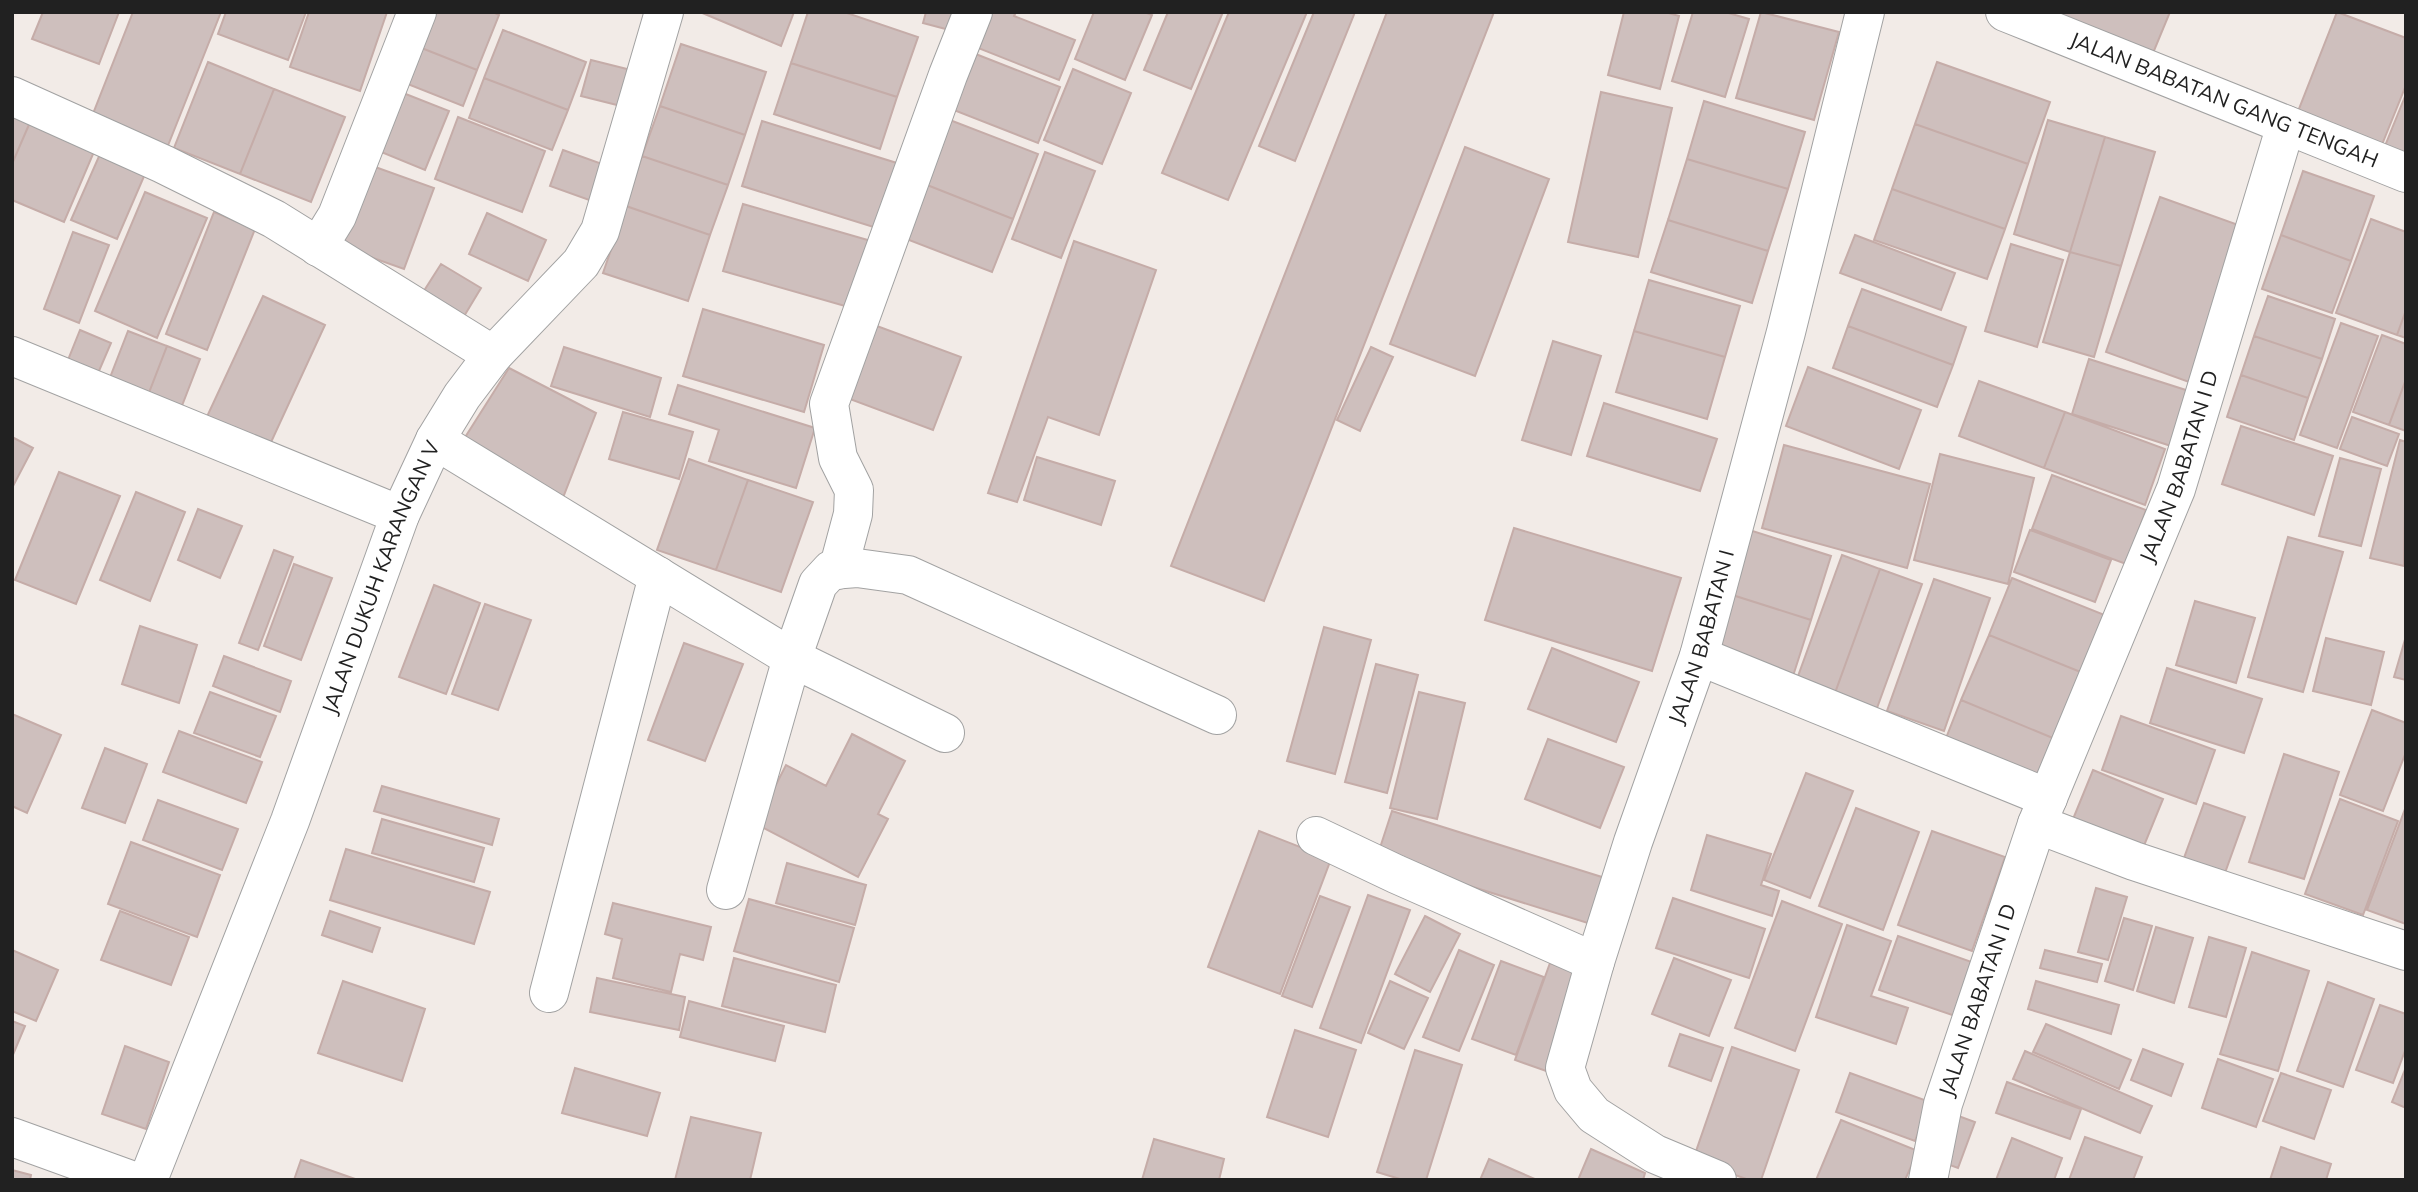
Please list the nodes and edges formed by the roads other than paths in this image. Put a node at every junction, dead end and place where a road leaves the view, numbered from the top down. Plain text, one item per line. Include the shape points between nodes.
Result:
1 (417, 12) edge
2 (664, 12) edge
3 (973, 12) edge
4 (1865, 12) edge
5 (2005, 12) edge
6 (12, 96) edge
7 (2286, 125) junction
8 (2406, 173) edge
9 (318, 247) junction
10 (493, 355) junction
11 (12, 356) edge
12 (435, 440) junction
13 (400, 515) junction
14 (838, 570) junction
15 (658, 576) junction
16 (1699, 656) junction
17 (792, 658) junction
18 (1217, 715) dead end
19 (945, 733) dead end
20 (2042, 811) junction
21 (1317, 836) dead end
22 (726, 890) dead end
23 (2406, 951) edge
24 (1595, 962) junction
25 (549, 993) dead end
26 (12, 1137) edge
27 (131, 1180) edge
28 (148, 1180) edge
29 (1717, 1180) edge
30 (1928, 1180) edge

1 - 9 street via 337,216
2 - 10 street, JALAN DUKUH KARANGAN V via 600,231 580,263
3 - 14 street via 829,404 838,458 853,490 853,514
4 - 16 street, JALAN BABATAN I
5 - 7 street, JALAN BABATAN GANG TENGAH
6 - 9 street via 163,164 274,219
7 - 8 street, JALAN BABATAN GANG TENGAH
7 - 20 street, JALAN BABATAN I D via 2176,489
9 - 10 street
10 - 12 street, JALAN DUKUH KARANGAN V
11 - 13 street
12 - 13 street, JALAN DUKUH KARANGAN V
12 - 15 street
13 - 28 street, JALAN DUKUH KARANGAN V via 290,821
14 - 17 street via 831,570 818,584
14 - 18 street via 908,575
15 - 17 street
15 - 25 street
16 - 20 street
16 - 24 street, JALAN BABATAN I
17 - 19 street
17 - 22 street
20 - 23 street via 2134,861
20 - 30 street, JALAN BABATAN I D via 1943,1104
21 - 24 street
24 - 29 street, JALAN BABATAN I via 1565,1068 1573,1090 1594,1115 1655,1154
26 - 27 street

